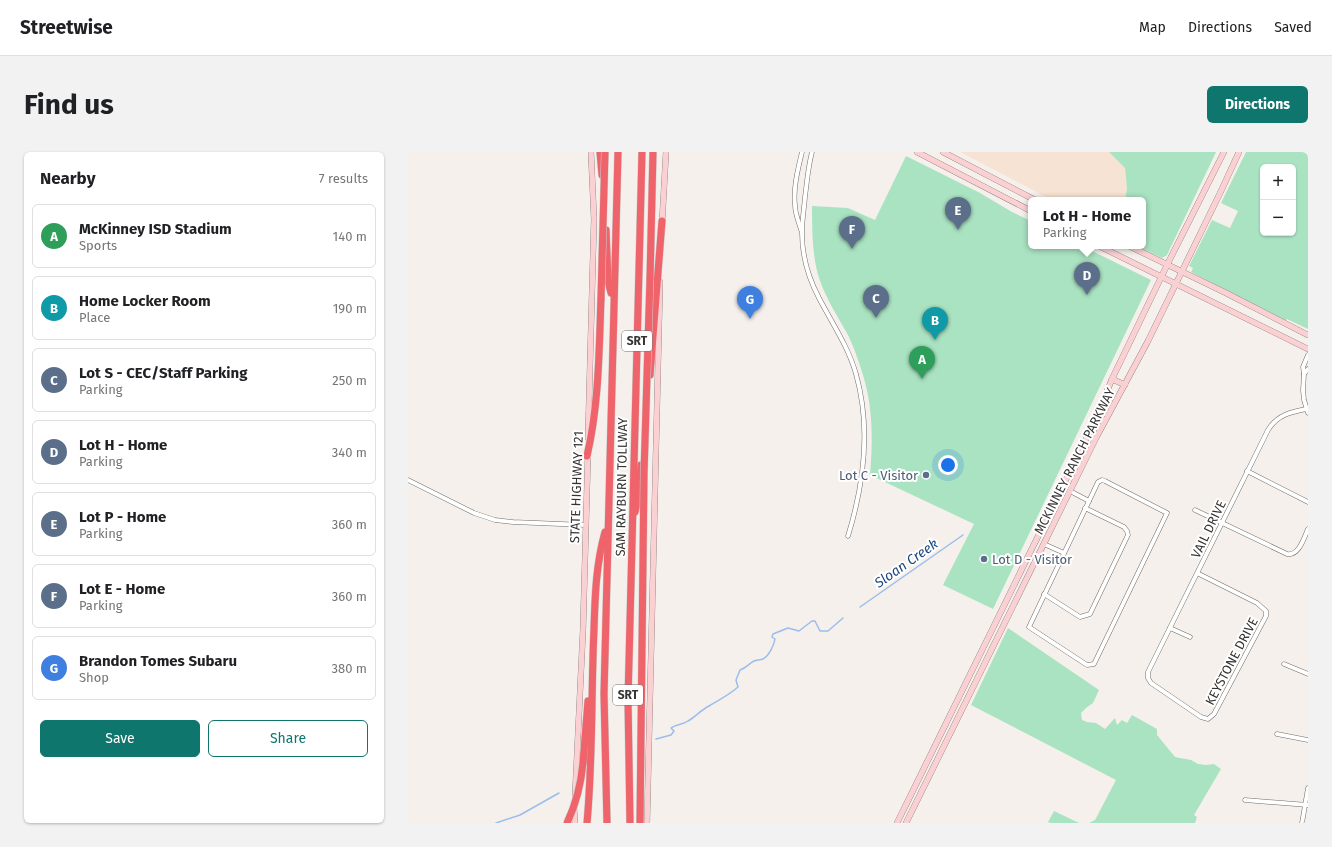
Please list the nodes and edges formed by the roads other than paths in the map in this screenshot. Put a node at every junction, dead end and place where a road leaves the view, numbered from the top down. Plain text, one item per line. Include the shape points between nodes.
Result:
1 (591, 152) edge
2 (600, 152) edge
3 (605, 152) edge
4 (618, 152) edge
5 (642, 152) edge
6 (653, 152) edge
7 (666, 152) edge
8 (802, 152) edge
9 (812, 152) edge
10 (917, 152) edge
11 (943, 152) edge
12 (1224, 152) edge
13 (1239, 152) edge
14 (1030, 197) edge
15 (1028, 209) edge
16 (662, 222) junction
17 (802, 232) junction
18 (1105, 249) edge
19 (1135, 249) edge
20 (1167, 265) junction
21 (1181, 272) junction
22 (1161, 278) junction
23 (1175, 285) junction
24 (614, 303) junction
25 (1308, 335) edge
26 (1308, 350) edge
27 (1308, 355) edge
28 (1308, 369) edge
29 (1304, 374) junction
30 (1112, 379) junction
31 (1125, 385) junction
32 (1307, 411) edge
33 (588, 456) junction
34 (1247, 471) junction
35 (408, 480) edge
36 (1062, 487) junction
37 (1070, 491) junction
38 (1089, 501) junction
39 (1308, 502) edge
40 (1085, 508) junction
41 (1195, 510) dead end
42 (608, 520) junction
43 (1222, 523) junction
44 (586, 525) junction
45 (1308, 529) edge
46 (632, 530) junction
47 (848, 536) dead end
48 (1044, 544) junction
49 (1064, 553) junction
50 (1198, 572) junction
51 (1044, 594) junction
52 (1170, 628) junction
53 (1190, 638) dead end
54 (1284, 664) dead end
55 (592, 673) junction
56 (1308, 674) edge
57 (1148, 678) joint
58 (1278, 734) dead end
59 (1308, 740) edge
60 (1308, 788) edge
61 (1245, 800) dead end
62 (1307, 805) edge
63 (567, 823) edge
64 (574, 823) edge
65 (587, 823) edge
66 (607, 823) edge
67 (630, 823) edge
68 (640, 823) edge
69 (647, 823) edge
70 (897, 823) edge
71 (906, 823) edge
72 (1302, 823) edge

1 - 33 main road, STATE HIGHWAY 121 via 594,219
2 - 24 highway via 608,281
3 - 33 highway, bridge via 598,392
4 - 24 highway, SAM RAYBURN TOLLWAY / SRT
5 - 46 highway, SAM RAYBURN TOLLWAY / SRT
6 - 68 highway, bridge via 644,488
7 - 16 main road
8 - 17 street via 795,202
9 - 17 street
10 - 15 main road
11 - 14 main road
12 - 20 main road, MCKINNEY RANCH PARKWAY
13 - 21 main road, MCKINNEY RANCH PARKWAY
16 - 46 highway via 655,326 638,500
16 - 69 main road
17 - 47 street via 807,266 815,289 849,353 861,396 864,427 863,464
18 - 22 main road
19 - 20 main road
20 - 21 main road
20 - 22 main road, MCKINNEY RANCH PARKWAY
21 - 23 main road, MCKINNEY RANCH PARKWAY
21 - 25 main road
22 - 23 main road
22 - 30 main road, MCKINNEY RANCH PARKWAY
23 - 26 main road
23 - 31 main road, MCKINNEY RANCH PARKWAY
24 - 42 highway, SAM RAYBURN TOLLWAY / SRT
27 - 29 street via 1303,367
28 - 29 street
29 - 32 street via 1303,390
30 - 31 main road
30 - 36 main road, MCKINNEY RANCH PARKWAY
31 - 37 main road, MCKINNEY RANCH PARKWAY
32 - 34 street, VAIL DRIVE via 1284,415 1272,423
33 - 44 main road, STATE HIGHWAY 121
34 - 39 street
34 - 43 street, VAIL DRIVE
35 - 44 street via 474,513 495,520
36 - 37 main road
36 - 70 main road, MCKINNEY RANCH PARKWAY
37 - 38 street
37 - 48 main road, MCKINNEY RANCH PARKWAY
38 - 40 street
38 - 51 street via 1098,482 1105,481 1167,513 1094,664 1087,665 1029,627
40 - 49 street
40 - 51 street via 1124,527 1128,535 1090,614 1080,617
41 - 43 street
42 - 55 highway via 600,551 595,598
42 - 66 highway, SAM RAYBURN TOLLWAY / SRT via 604,694
43 - 45 street via 1291,555 1296,552
43 - 50 street, VAIL DRIVE
44 - 64 main road, STATE HIGHWAY 121
46 - 67 highway, SAM RAYBURN TOLLWAY / SRT via 628,700
48 - 49 street
48 - 71 main road, MCKINNEY RANCH PARKWAY
49 - 51 street
50 - 52 street, VAIL DRIVE
50 - 57 street, KEYSTONE DRIVE via 1256,603 1266,611 1266,616 1210,719 1201,717 1151,683
52 - 53 street
52 - 57 street, VAIL DRIVE via 1148,672
54 - 56 street
55 - 63 highway, bridge via 579,789
55 - 65 highway
58 - 59 street
60 - 62 street
61 - 62 street
62 - 72 street

